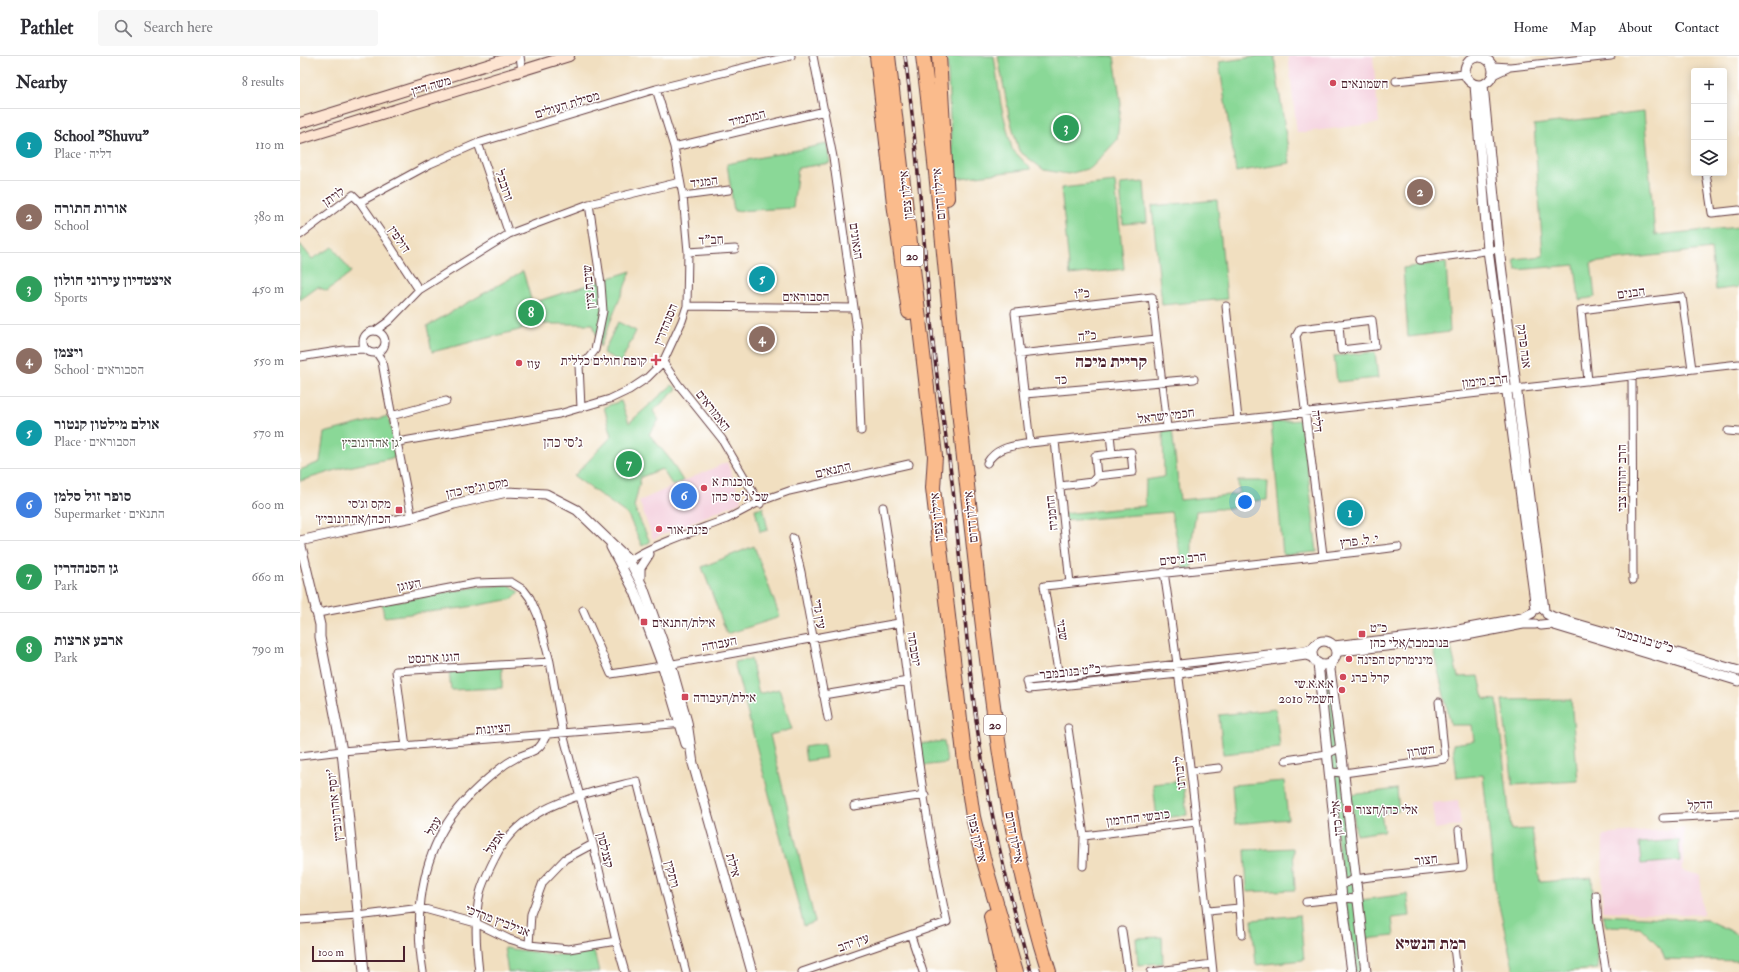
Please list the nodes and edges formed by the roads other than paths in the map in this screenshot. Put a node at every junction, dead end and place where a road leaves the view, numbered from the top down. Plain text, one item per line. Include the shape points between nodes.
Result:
1 (516, 56) edge
2 (570, 56) edge
3 (791, 56) edge
4 (813, 56) edge
5 (923, 56) edge
6 (939, 56) edge
7 (1481, 56) edge
8 (1611, 56) edge
9 (880, 58) edge
10 (1471, 58) edge
11 (495, 60) edge
12 (1548, 60) edge
13 (1493, 70) junction
14 (522, 71) junction
15 (1465, 74) junction
16 (1396, 81) dead end
17 (1479, 85) junction
18 (656, 89) junction
19 (825, 111) junction
20 (300, 123) edge
21 (300, 139) edge
22 (478, 143) junction
23 (674, 147) junction
24 (1706, 176) edge
25 (680, 182) junction
26 (729, 190) dead end
27 (683, 196) junction
28 (360, 202) junction
29 (589, 204) junction
30 (1739, 210) edge
31 (509, 234) junction
32 (300, 236) edge
33 (735, 249) dead end
34 (1499, 249) junction
35 (1488, 250) junction
36 (688, 252) junction
37 (1420, 260) dead end
38 (419, 290) junction
39 (687, 306) junction
40 (1226, 306) dead end
41 (854, 308) junction
42 (389, 321) junction
43 (1338, 324) junction
44 (375, 331) junction
45 (383, 336) junction
46 (1156, 339) junction
47 (364, 346) junction
48 (376, 353) junction
49 (1019, 354) junction
50 (300, 357) edge
51 (663, 362) junction
52 (1739, 364) edge
53 (1692, 369) junction
54 (1632, 376) junction
55 (1194, 380) dead end
56 (1588, 380) junction
57 (1161, 382) junction
58 (1517, 388) junction
59 (1506, 390) junction
60 (957, 392) junction
61 (1025, 394) junction
62 (446, 401) dead end
63 (581, 408) junction
64 (1305, 412) junction
65 (391, 416) junction
66 (1238, 419) junction
67 (1167, 427) junction
68 (861, 431) dead end
69 (1728, 431) dead end
70 (1739, 432) edge
71 (1110, 434) junction
72 (1055, 441) junction
73 (398, 442) junction
74 (1030, 443) junction
75 (1112, 454) junction
76 (987, 463) dead end
77 (909, 464) dead end
78 (1097, 476) junction
79 (1060, 486) junction
80 (761, 502) junction
81 (883, 507) dead end
82 (412, 516) junction
83 (793, 538) dead end
84 (608, 540) junction
85 (300, 542) edge
86 (669, 542) junction
87 (1398, 547) dead end
88 (649, 554) junction
89 (1323, 556) junction
90 (300, 561) edge
91 (631, 563) junction
92 (624, 570) junction
93 (1164, 572) junction
94 (640, 580) junction
95 (1633, 580) dead end
96 (1070, 583) junction
97 (1044, 586) joint
98 (583, 610) dead end
99 (1540, 611) junction
100 (315, 612) junction
101 (899, 623) junction
102 (1538, 625) junction
103 (812, 637) junction
104 (1314, 647) junction
105 (1335, 650) junction
106 (1316, 661) junction
107 (550, 662) junction
108 (1331, 662) junction
109 (1178, 663) junction
110 (667, 666) junction
111 (1739, 671) edge
112 (1179, 674) junction
113 (1058, 677) junction
114 (1739, 681) edge
115 (908, 682) junction
116 (823, 695) junction
117 (1439, 702) dead end
118 (828, 718) dead end
119 (683, 723) junction
120 (1068, 728) dead end
121 (563, 734) junction
122 (547, 735) junction
123 (406, 747) junction
124 (1341, 748) junction
125 (342, 751) junction
126 (1327, 754) junction
127 (300, 756) edge
128 (1342, 757) junction
129 (1286, 760) dead end
130 (1218, 768) dead end
131 (1191, 771) junction
132 (1344, 773) junction
133 (1330, 777) junction
134 (637, 781) joint
135 (925, 795) junction
136 (579, 796) junction
137 (854, 806) dead end
138 (1739, 814) edge
139 (1663, 818) dead end
140 (1196, 822) junction
141 (1459, 830) dead end
142 (1084, 836) junction
143 (593, 844) junction
144 (983, 858) junction
145 (1083, 866) dead end
146 (1238, 878) dead end
147 (1355, 879) junction
148 (1341, 880) junction
149 (1357, 895) junction
150 (1596, 895) dead end
151 (1342, 898) junction
152 (1306, 902) dead end
153 (421, 908) junction
154 (1239, 908) junction
155 (1208, 911) junction
156 (358, 916) junction
157 (300, 920) edge
158 (476, 923) junction
159 (1122, 931) dead end
160 (1242, 935) dead end
161 (911, 936) junction
162 (616, 941) junction
163 (529, 945) junction
164 (1454, 947) dead end
165 (1212, 964) junction
166 (1049, 970) edge
167 (364, 972) edge
168 (423, 972) edge
169 (479, 972) edge
170 (625, 972) edge
171 (686, 972) edge
172 (752, 972) edge
173 (802, 972) edge
174 (923, 972) edge
175 (1003, 972) edge
176 (1016, 972) edge
177 (1128, 972) edge
178 (1151, 972) edge
179 (1213, 972) edge
180 (1352, 972) edge
181 (1366, 972) edge
182 (1457, 972) edge
183 (1606, 972) edge

1 - 11 main road, משה דיין
1 - 14 street
2 - 14 main road, משה דיין
3 - 18 street, מסילת העולים
4 - 19 street, הגאונים
5 - 60 highway, איילון דרום / 20
6 - 60 highway
7 - 10 street
7 - 13 street via 1490,62
8 - 12 street
9 - 144 highway, איילון צפון via 894,202 933,488 965,762 973,818
10 - 15 street via 1465,68
11 - 20 main road, משה דיין
12 - 13 street
13 - 17 street via 1488,83
14 - 21 main road, משה דיין
15 - 16 street
15 - 17 street via 1467,79
17 - 34 street, אנה פרנק
17 - 35 street, אנה פרנק
18 - 22 street, מסילת העולים
18 - 23 street, הסנהדרין
19 - 23 street, המתמיד
19 - 41 street, הגאונים
22 - 28 street, מסילת העולים via 430,164
22 - 31 street, זרובבל
23 - 25 street, הסנהדרין
24 - 30 street via 1712,213
25 - 27 street, הסנהדרין
25 - 29 street
26 - 27 street, המגיד
27 - 36 street, הסנהדרין
28 - 32 street, לויתן via 353,195
28 - 38 street, דולפין
29 - 31 street
29 - 63 street, שיבת ציון via 603,311 595,350 579,365
31 - 38 street
33 - 36 street, חב"ד
34 - 35 street
34 - 58 street, אנה פרנק
35 - 37 street
35 - 59 street, אנה פרנק
36 - 39 street, הסנהדרין
38 - 42 street
39 - 41 street, הסבוראים
39 - 51 street, הסנהדרין
40 - 66 street
41 - 68 street, הגאונים
42 - 44 street
42 - 45 street
43 - 43 street, דליה via 1341,350 1375,346 1372,320
43 - 64 street, דליה via 1300,329 1296,336
44 - 45 street
44 - 47 street via 365,336
45 - 48 street via 383,348
46 - 49 street, כ"ה
46 - 49 street, כ"ו via 1152,297 1015,312
46 - 57 street
47 - 48 street via 372,353
47 - 50 street
48 - 65 street via 382,360
49 - 61 street
51 - 63 street, הסנהדרין via 630,390
51 - 80 street, האמוראים via 722,439
52 - 53 street, הרב מימון
53 - 54 street, הרב מימון
53 - 56 street, הבנים via 1682,297 1581,310
54 - 56 street, הרב מימון
54 - 95 street, הרב יהודה צבי
55 - 57 street, כד
56 - 58 street, הרב מימון
57 - 61 street, כד
57 - 67 street
58 - 59 street, הרב מימון
58 - 99 street, אנה פרנק
59 - 64 street, הרב מימון
59 - 99 street, אנה פרנק
60 - 166 highway, איילון דרום / 20 via 991,698 1008,806 1037,936
61 - 74 street
62 - 65 street
63 - 73 street, הסנהדרין
64 - 66 street, חכמי ישראל
64 - 89 street, דליה
65 - 73 street
66 - 67 street, חכמי ישראל
67 - 71 street, חכמי ישראל
69 - 70 street
71 - 72 street, חכמי ישראל
71 - 75 street
72 - 74 street, חכמי ישראל
72 - 79 street, החמניה
73 - 82 street
74 - 76 street, חכמי ישראל via 1000,450 992,455
75 - 78 street via 1095,456
75 - 78 street via 1131,452 1133,472
77 - 80 street, התנאים via 790,491
78 - 79 street via 1092,482
79 - 96 street, החמניה
80 - 86 street, התנאים
81 - 101 street, יוטבתה
82 - 84 street, מקס וג'סי כהן via 507,492 546,494 577,510
82 - 85 street, מקס וג'סי כהן
83 - 103 street, עין גדי
84 - 91 street, מקס וג'סי כהן
84 - 92 street, מקס וג'סי כהן
85 - 100 street, יוסף אהרונוביץ'
86 - 88 street, התנאים
86 - 91 street, התנאים
87 - 89 street, י. ל. פרץ
88 - 91 street, התנאים
88 - 94 street via 640,568
89 - 93 street, הרב ניסים
90 - 100 street, יוסף אהרונוביץ'
91 - 92 street, התנאים
91 - 94 street, אילת
92 - 110 street, אילת
93 - 96 street, הרב ניסים
93 - 109 street, ליבורנו
94 - 110 street, אילת
96 - 97 street, הרב ניסים
97 - 113 street, שבזי
98 - 110 street, העבודה via 611,674
99 - 102 street via 1532,620
99 - 102 street via 1547,620
99 - 105 street via 1522,618
99 - 111 street, כ"ט בנובמבר
100 - 107 street, העוגן via 476,583 511,582 524,590 530,598 538,616
100 - 125 street, יוסף אהרונוביץ' via 320,625 320,637
101 - 103 street, העבודה
101 - 115 street, יוטבתה
102 - 105 street, כ"ט בנובמבר via 1523,624 1441,640
102 - 114 street, כ"ט בנובמבר via 1551,624
103 - 110 street, העבודה
103 - 116 street, עין גדי
104 - 105 street via 1324,641
104 - 106 street
104 - 109 street, כ"ט בנובמבר via 1306,650
105 - 108 street
106 - 108 street via 1327,664
106 - 112 street, כ"ט בנובמבר via 1306,656
106 - 126 street, אלי כהן
107 - 121 street
107 - 123 street, הוגו ארנסט via 396,671
108 - 124 street, אלי כהן
109 - 112 street, ליבורנו
109 - 113 street, כ"ט בנובמבר
110 - 119 street, אילת
112 - 113 street, כ"ט בנובמבר via 1029,689 1027,681
112 - 131 street, ליבורנו
115 - 116 street
115 - 135 street, יוטבתה
116 - 118 street, עין גדי
117 - 132 street, השרון via 1445,759
119 - 121 street, הציונות
119 - 172 street, אילת via 711,833
120 - 142 street
121 - 122 street, הציונות
121 - 136 street, קצנלסון
122 - 123 street, הציונות
122 - 153 street, עמל via 538,748 504,765 480,785 443,829 423,881
123 - 125 street, הציונות
124 - 126 street
124 - 128 street, אלי כהן
125 - 127 street, הציונות
125 - 156 street, יוסף אהרונוביץ'
126 - 128 street
126 - 129 street
126 - 133 street, אלי כהן
128 - 132 street, אלי כהן
130 - 131 street
131 - 140 street, ליבורנו
132 - 133 street, השרון
132 - 147 street, אלי כהן
133 - 148 street, אלי כהן
134 - 136 street, אפעל
134 - 171 street, ויתקין
135 - 137 street
135 - 161 street, יוטבתה via 933,859 947,922
136 - 143 street, קצנלסון
136 - 158 street, אפעל via 529,818 505,841 480,892
138 - 139 street, הדקל
140 - 142 street, כובשי החרמון
140 - 155 street, ליבורנו
141 - 147 street, חצור via 1464,867
142 - 145 street
143 - 162 street, קצנלסון
143 - 163 street via 565,859 542,882 531,914
144 - 175 highway via 991,916
144 - 176 highway, איילון צפון
146 - 154 street
147 - 148 street, חצור
147 - 149 street, אלי כהן
148 - 151 street, אלי כהן
149 - 151 street
149 - 181 street, אלי כהן
150 - 183 street
151 - 152 street
151 - 180 street, אלי כהן
153 - 156 street, אנילביץ מרדכי
153 - 158 street, אנילביץ מרדכי
153 - 168 street, עמל via 419,926
154 - 155 street
154 - 160 street
155 - 165 street, ליבורנו
156 - 157 street, אנילביץ מרדכי
156 - 167 street, יוסף אהרונוביץ'
158 - 163 street, אנילביץ מרדכי via 509,939
158 - 169 street, אפעל
159 - 177 street
161 - 173 street, עין יהב
161 - 174 street
162 - 163 street, אנילביץ מרדכי via 569,949
162 - 170 street, קצנלסון
164 - 182 street
165 - 178 street
165 - 179 street, ליבורנו

